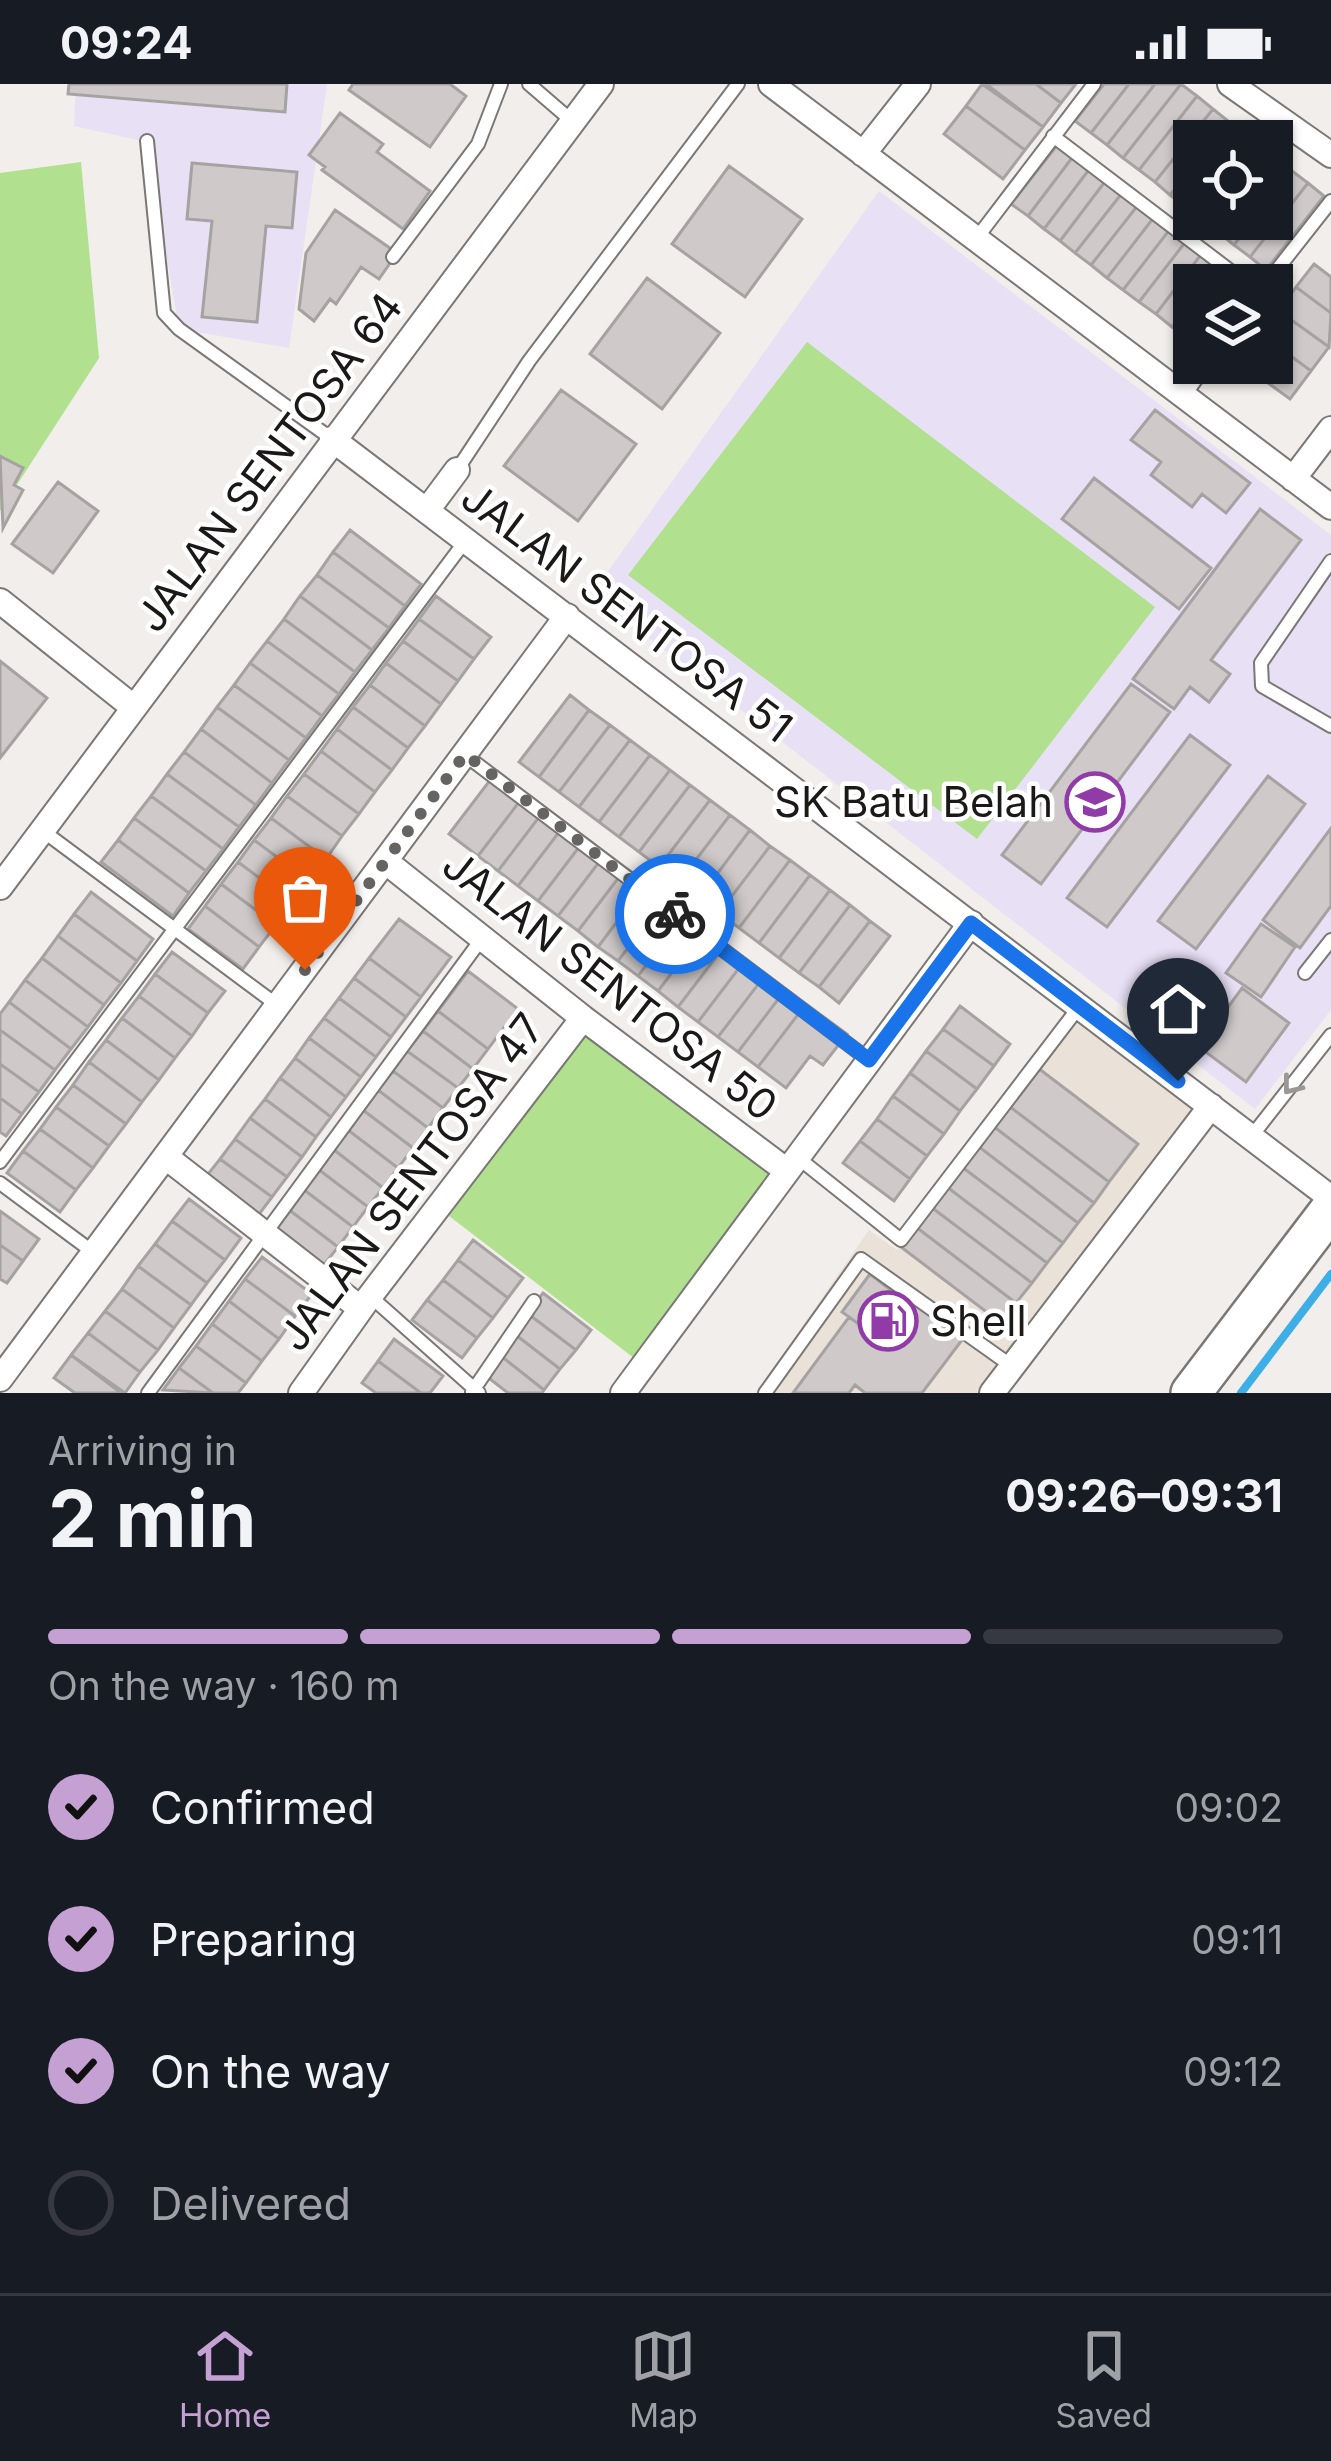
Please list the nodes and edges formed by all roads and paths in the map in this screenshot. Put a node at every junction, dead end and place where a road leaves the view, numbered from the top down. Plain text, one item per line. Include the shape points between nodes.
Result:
1 (501, 84) edge
2 (529, 84) edge
3 (601, 84) edge
4 (738, 84) edge
5 (771, 84) edge
6 (918, 84) edge
7 (1094, 84) edge
8 (1230, 84) edge
9 (1260, 92) edge
10 (572, 121) junction
11 (1053, 136) junction
12 (148, 141) dead end
13 (863, 154) junction
14 (1331, 154) edge
15 (1331, 201) edge
16 (976, 239) junction
17 (393, 257) dead end
18 (1221, 264) edge
19 (1282, 264) edge
20 (1193, 384) edge
21 (1184, 396) junction
22 (1331, 429) edge
23 (332, 439) junction
24 (457, 470) joint
25 (1293, 479) junction
26 (1331, 507) edge
27 (428, 509) junction
28 (467, 539) junction
29 (1331, 561) edge
30 (0, 601) edge
31 (567, 616) junction
32 (133, 707) junction
33 (1331, 726) edge
34 (465, 754) junction
35 (42, 830) junction
36 (385, 861) junction
37 (0, 887) edge
38 (971, 923) junction
39 (176, 930) junction
40 (483, 937) junction
41 (1331, 940) edge
42 (1305, 973) dead end
43 (278, 1006) junction
44 (1080, 1006) junction
45 (583, 1018) junction
46 (1331, 1035) edge
47 (869, 1060) junction
48 (1211, 1106) junction
49 (1251, 1137) junction
50 (166, 1156) junction
51 (0, 1162) edge
52 (792, 1164) junction
53 (0, 1183) edge
54 (1331, 1198) edge
55 (1331, 1209) edge
56 (264, 1234) junction
57 (94, 1252) junction
58 (534, 1300) dead end
59 (365, 1302) junction
60 (1012, 1367) junction
61 (0, 1379) edge
62 (475, 1392) edge
63 (148, 1393) edge
64 (301, 1393) edge
65 (623, 1393) edge
66 (765, 1393) edge
67 (992, 1393) edge
68 (1191, 1393) edge

1 - 17 lane via 478,144
2 - 10 lane
3 - 10 street, JALAN SENTOSA 64
4 - 24 lane
5 - 13 street
6 - 13 street
7 - 11 lane
8 - 9 street
9 - 14 street
10 - 23 street, JALAN SENTOSA 64
11 - 16 lane
11 - 18 lane
12 - 23 lane via 164,314
13 - 16 street
15 - 19 lane
16 - 21 street
20 - 21 lane
21 - 25 street
22 - 25 street
23 - 27 street, JALAN SENTOSA 51
23 - 32 street, JALAN SENTOSA 64
24 - 27 street
25 - 26 street
27 - 28 street, JALAN SENTOSA 51
28 - 31 street, JALAN SENTOSA 51
28 - 39 lane
29 - 33 lane via 1261,663 1262,686
30 - 32 street
31 - 34 street
31 - 38 street, JALAN SENTOSA 51
32 - 35 street, JALAN SENTOSA 64
34 - 36 street
34 - 47 lane
35 - 37 street, JALAN SENTOSA 64
35 - 39 lane
36 - 40 street, JALAN SENTOSA 50
36 - 43 street
38 - 44 street, JALAN SENTOSA 51
38 - 47 street
39 - 43 lane
39 - 51 lane
40 - 45 street, JALAN SENTOSA 50
40 - 56 lane
41 - 42 lane
43 - 50 street
44 - 48 street, JALAN SENTOSA 51
44 - 52 lane via 901,1240
45 - 52 street, JALAN SENTOSA 50
45 - 59 street, JALAN SENTOSA 47
46 -> 49 lane
47 - 52 street
48 - 49 street, JALAN SENTOSA 51
48 - 60 street
49 - 54 street, JALAN SENTOSA 51
50 - 56 street
50 - 57 street
52 - 65 street
53 - 57 lane
55 - 68 highway
56 - 59 street
56 - 63 lane
57 - 61 street
58 - 62 lane
59 - 62 lane
59 - 64 street, JALAN SENTOSA 47
60 - 66 lane via 861,1259
60 - 67 street

